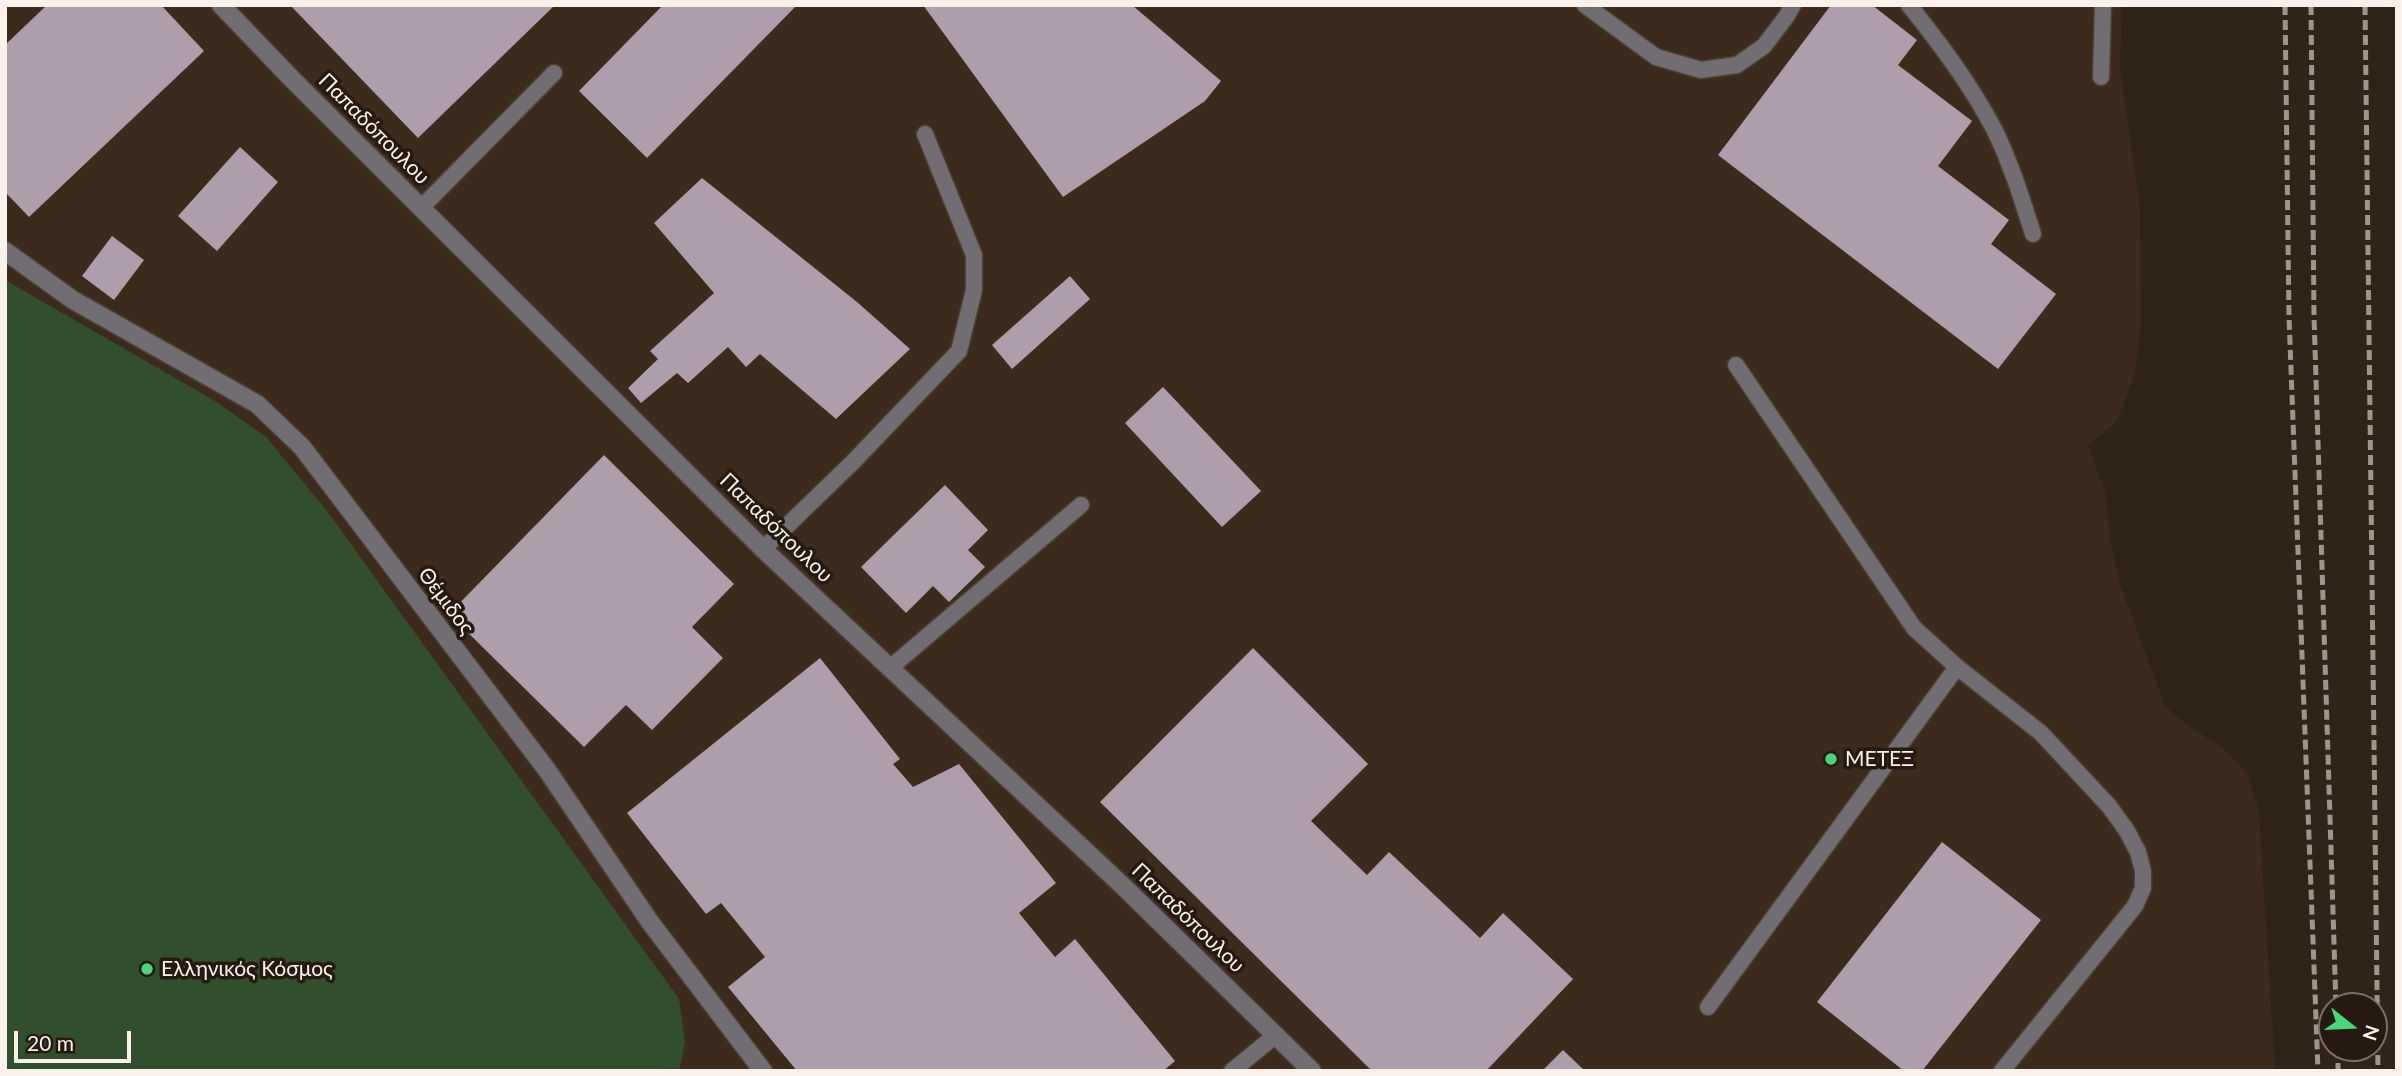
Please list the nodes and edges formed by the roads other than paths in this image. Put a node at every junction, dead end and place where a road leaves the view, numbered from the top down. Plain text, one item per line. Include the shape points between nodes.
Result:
1 (221, 5) edge
2 (1585, 5) edge
3 (1793, 5) edge
4 (1909, 5) edge
5 (2103, 5) edge
6 (554, 73) dead end
7 (2101, 77) dead end
8 (925, 134) dead end
9 (421, 208) junction
10 (2033, 234) dead end
11 (5, 251) edge
12 (1736, 365) dead end
13 (1081, 505) dead end
14 (763, 549) junction
15 (1956, 667) junction
16 (890, 668) junction
17 (1708, 1007) dead end
18 (1276, 1035) junction
19 (763, 1071) edge
20 (1233, 1071) edge
21 (1312, 1071) edge
22 (2002, 1071) edge

1 - 9 street, Παπαδόπουλου
2 - 3 lane via 1656,57 1701,70 1737,65 1764,46
4 - 10 lane via 1946,51 1995,132
5 - 7 lane
6 - 9 lane
8 - 14 lane via 974,255 974,290 958,351
9 - 14 street, Παπαδόπουλου
11 - 19 street, Θέμιδος via 73,300 257,404 302,447 547,770 650,922
12 - 15 lane via 1908,621
13 - 16 lane
14 - 16 street, Παπαδόπουλου
15 - 17 lane
15 - 22 lane via 2041,733 2091,785 2127,831 2143,871 2143,888 2135,906
16 - 18 street, Παπαδόπουλου
18 - 20 lane
18 - 21 street, Παπαδόπουλου

